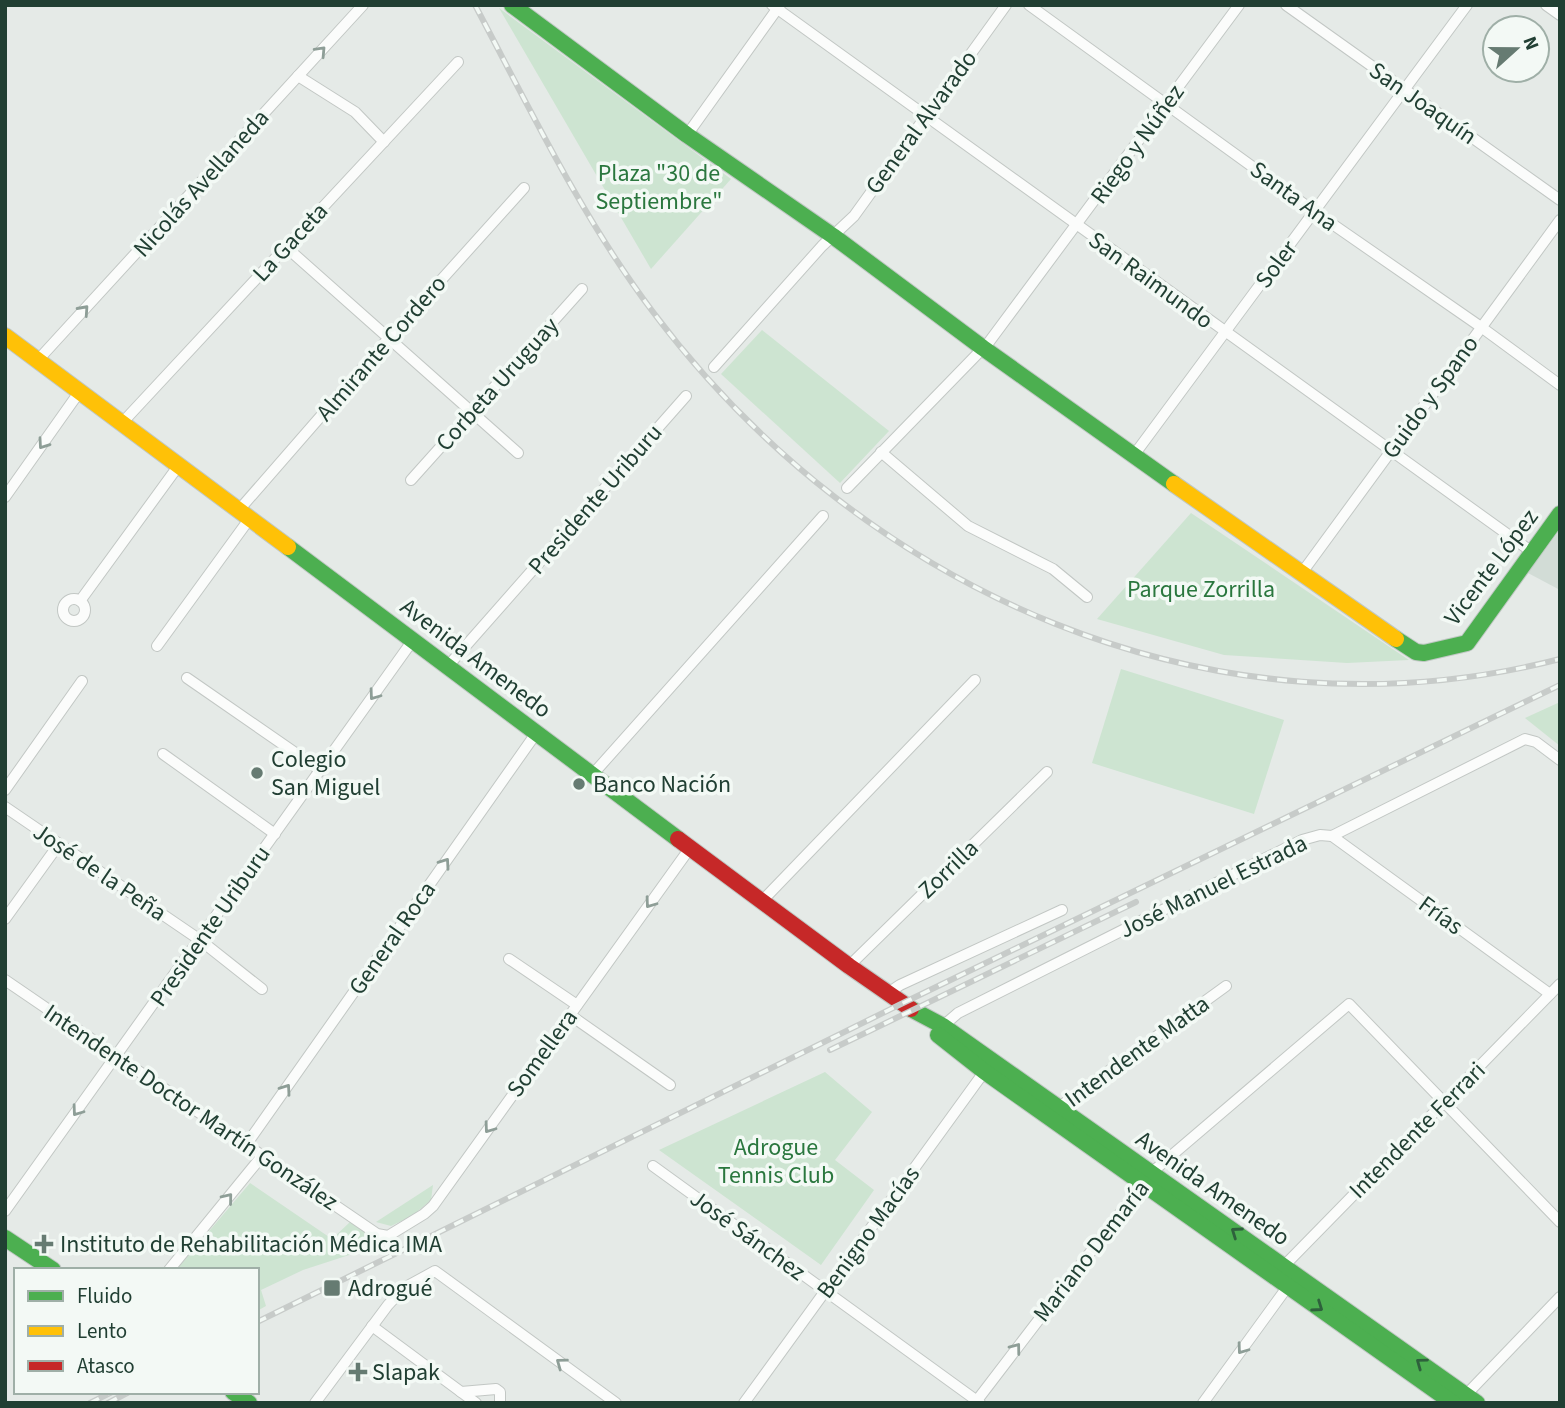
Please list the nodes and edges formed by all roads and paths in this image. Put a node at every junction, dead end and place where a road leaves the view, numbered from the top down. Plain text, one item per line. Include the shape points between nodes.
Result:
1 (363, 5) edge
2 (512, 5) edge
3 (1006, 5) edge
4 (1029, 5) edge
5 (1239, 5) edge
6 (1286, 5) edge
7 (1467, 5) edge
8 (1546, 5) edge
9 (777, 7) edge
10 (1560, 15) edge
11 (458, 62) dead end
12 (298, 76) junction
13 (1404, 90) junction
14 (1166, 104) junction
15 (925, 116) junction
16 (687, 135) junction
17 (384, 142) junction
18 (524, 188) dead end
19 (1560, 200) edge
20 (1315, 212) junction
21 (1560, 220) edge
22 (1077, 226) junction
23 (833, 236) junction
24 (286, 247) junction
25 (582, 289) dead end
26 (1481, 327) junction
27 (1224, 332) junction
28 (5, 336) edge
29 (388, 339) junction
30 (983, 348) junction
31 (38, 360) junction
32 (714, 367) dead end
33 (1560, 385) edge
34 (80, 391) junction
35 (686, 396) dead end
36 (472, 413) junction
37 (122, 423) junction
38 (1391, 450) junction
39 (881, 452) junction
40 (517, 453) dead end
41 (1134, 455) junction
42 (179, 465) junction
43 (411, 480) dead end
44 (847, 488) dead end
45 (5, 496) edge
46 (244, 514) junction
47 (1560, 514) edge
48 (823, 516) dead end
49 (1532, 552) junction
50 (1301, 574) junction
51 (1087, 597) dead end
52 (80, 601) dead end
53 (413, 640) junction
54 (157, 646) dead end
55 (448, 666) junction
56 (187, 678) dead end
57 (975, 680) dead end
58 (82, 681) dead end
59 (537, 732) junction
60 (163, 754) dead end
61 (1560, 760) edge
62 (320, 770) junction
63 (1047, 772) dead end
64 (593, 774) junction
65 (5, 790) edge
66 (5, 807) edge
67 (275, 834) junction
68 (1332, 836) junction
69 (59, 844) junction
70 (690, 848) junction
71 (762, 901) junction
72 (1062, 910) dead end
73 (5, 919) edge
74 (200, 940) junction
75 (509, 959) dead end
76 (849, 965) junction
77 (5, 980) edge
78 (1560, 984) edge
79 (1226, 986) dead end
80 (262, 989) dead end
81 (888, 993) junction
82 (1550, 994) junction
83 (577, 1005) junction
84 (570, 1015) junction
85 (920, 1015) junction
86 (943, 1026) junction
87 (117, 1056) junction
88 (989, 1067) junction
89 (670, 1085) dead end
90 (1446, 1101) junction
91 (1053, 1112) junction
92 (246, 1145) junction
93 (262, 1156) junction
94 (653, 1166) dead end
95 (1147, 1178) junction
96 (5, 1211) edge
97 (1560, 1222) edge
98 (377, 1234) joint
99 (5, 1238) edge
100 (49, 1268) edge
101 (171, 1268) edge
102 (1286, 1275) junction
103 (825, 1291) junction
104 (1560, 1297) edge
105 (372, 1326) junction
106 (461, 1392) junction
107 (1464, 1401) edge
108 (977, 1402) edge
109 (315, 1403) edge
110 (476, 1403) edge
111 (500, 1403) edge
112 (616, 1403) edge
113 (744, 1403) edge
114 (1203, 1403) edge

12 -> 1 street, Nicolás Avellaneda
2 - 16 street
3 - 15 street, General Alvarado
4 - 14 street, Santa Ana
5 - 14 street, Riego y Núñez
6 - 13 street, San Joaquín
7 - 13 street, Soler
8 - 10 street
9 - 15 street, San Raimundo
9 - 16 street
11 - 17 street, La Gaceta
12 - 17 street via 355,112
31 -> 12 street, Nicolás Avellaneda
13 - 19 street, San Joaquín
13 - 20 street, Soler
14 - 20 street, Santa Ana
14 - 22 street, Riego y Núñez
15 - 22 street, San Raimundo
15 - 23 street, General Alvarado via 854,216
16 - 23 street
17 - 24 street, La Gaceta
18 - 29 street, Almirante Cordero
20 - 26 street, Santa Ana
20 - 27 street, Soler
21 - 26 street, Guido y Spano
22 - 27 street, San Raimundo
22 - 30 street, Riego y Núñez
23 - 30 street
23 - 32 street
24 - 29 street
24 - 37 street, La Gaceta
25 - 36 street, Corbeta Uruguay
26 - 33 street, Santa Ana
26 - 38 street, Guido y Spano
27 - 38 street, San Raimundo
27 - 41 street, Soler
28 - 31 street, Avenida Amenedo
29 - 36 street
29 - 46 street, Almirante Cordero
30 - 39 street
30 - 41 street
31 - 34 street, Avenida Amenedo
34 - 37 street, Avenida Amenedo
34 -> 45 street
35 - 55 street, Presidente Uriburu
36 - 40 street
36 - 43 street, Corbeta Uruguay
37 - 42 street, Avenida Amenedo
38 - 49 street, San Raimundo
38 - 50 street, Guido y Spano
39 - 44 street
39 - 51 street via 968,526 1053,569
41 - 50 street
42 - 46 street, Avenida Amenedo
42 - 52 street
46 - 53 street, Avenida Amenedo
46 - 54 street, Almirante Cordero
47 - 49 street, Vicente López
48 - 64 street
49 - 50 street, Vicente López via 1467,643 1424,653
53 - 55 street, Avenida Amenedo
53 -> 62 street, Presidente Uriburu
55 - 59 street, Avenida Amenedo
56 - 62 street
57 - 71 street
58 - 65 street
59 - 64 street, Avenida Amenedo
92 -> 59 street, General Roca
60 - 67 street
61 - 68 street, José Manuel Estrada via 1525,739
62 - 67 street, Presidente Uriburu
63 - 76 street, Zorrilla
64 - 70 street, Avenida Amenedo
66 - 69 street, José de la Peña
67 - 74 street, Presidente Uriburu
68 - 82 street, Frías
68 - 86 street, José Manuel Estrada via 1302,840 958,1013
69 - 73 street
69 - 74 street, José de la Peña
70 - 71 street, Avenida Amenedo
70 -> 83 street, Somellera
71 - 76 street, Avenida Amenedo
72 - 81 street
74 - 80 street, José de la Peña
74 - 87 street, Presidente Uriburu
75 - 83 street
76 - 81 street, Avenida Amenedo
77 - 87 street, Intendente Doctor Martín González
78 - 82 street, Intendente Ferrari
79 - 91 street, Intendente Matta
81 - 85 street, Avenida Amenedo
82 - 90 street, Intendente Ferrari
83 - 84 street, Somellera
84 - 89 street
84 -> 98 street, Somellera via 429,1211 388,1236
85 - 86 street, Avenida Amenedo
85 - 88 street, Avenida Amenedo via 930,1028
86 - 88 street, Avenida Amenedo
87 - 92 street, Intendente Doctor Martín González
87 -> 96 street, Presidente Uriburu
88 - 91 street, Avenida Amenedo
88 - 103 street, Benigno Macías
90 - 95 street, Mariano Demaría via 1349,1003
90 - 97 street
90 - 102 street, Intendente Ferrari
91 - 95 street, Avenida Amenedo
92 - 93 street, Intendente Doctor Martín González
93 - 98 street, Intendente Doctor Martín González
101 -> 93 street
94 - 103 street, José Sánchez
95 - 102 street, Avenida Amenedo
108 -> 95 street, Mariano Demaría
99 - 100 street
102 - 107 street, Avenida Amenedo
102 -> 114 street, Intendente Ferrari
103 - 108 street, José Sánchez
103 - 113 street, Benigno Macías
104 - 107 street
105 - 106 street
105 - 109 street
112 -> 105 street via 435,1271 404,1287
106 - 110 street
106 - 111 street via 496,1389

